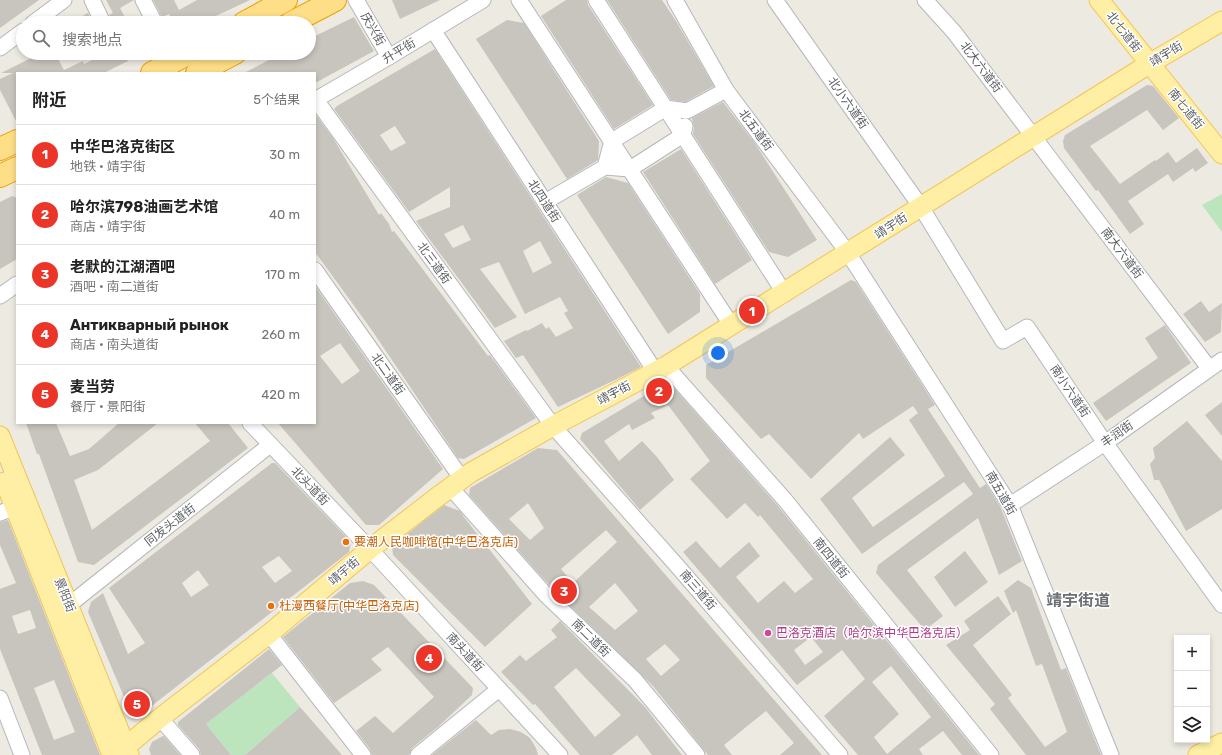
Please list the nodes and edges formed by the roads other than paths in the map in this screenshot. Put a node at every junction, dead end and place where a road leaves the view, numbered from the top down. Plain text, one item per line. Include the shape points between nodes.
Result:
1 (64, 0) edge
2 (92, 0) edge
3 (143, 0) edge
4 (286, 0) edge
5 (334, 0) edge
6 (356, 0) edge
7 (483, 0) edge
8 (519, 0) edge
9 (596, 0) edge
10 (675, 0) edge
11 (775, 0) edge
12 (925, 0) edge
13 (1099, 0) edge
14 (47, 5) edge
15 (38, 16) edge
16 (100, 16) edge
17 (151, 16) edge
18 (257, 16) edge
19 (304, 16) edge
20 (1222, 21) edge
21 (433, 30) junction
22 (16, 36) edge
23 (0, 48) edge
24 (389, 57) junction
25 (172, 60) edge
26 (222, 60) edge
27 (1149, 64) junction
28 (154, 72) edge
29 (199, 72) edge
30 (726, 90) junction
31 (316, 99) edge
32 (316, 101) edge
33 (666, 108) junction
34 (687, 111) junction
35 (683, 135) junction
36 (1034, 137) junction
37 (612, 141) junction
38 (1222, 154) edge
39 (605, 167) junction
40 (630, 169) junction
41 (545, 202) junction
42 (921, 207) junction
43 (848, 253) junction
44 (316, 272) edge
45 (16, 285) edge
46 (784, 293) junction
47 (0, 296) edge
48 (731, 325) junction
49 (1222, 360) edge
50 (1209, 368) junction
51 (661, 369) junction
52 (251, 424) edge
53 (553, 426) junction
54 (0, 436) edge
55 (1105, 443) junction
56 (270, 445) junction
57 (0, 470) edge
58 (456, 483) junction
59 (1010, 505) junction
60 (7, 510) edge
61 (370, 549) junction
62 (69, 605) junction
63 (1222, 606) edge
64 (269, 634) junction
65 (499, 689) junction
66 (0, 698) edge
67 (160, 718) junction
68 (1222, 743) edge
69 (121, 753) edge
70 (22, 755) edge
71 (192, 755) edge
72 (363, 755) edge
73 (418, 755) edge
74 (560, 755) edge
75 (697, 755) edge
76 (840, 755) edge
77 (991, 755) edge
78 (1112, 755) edge
79 (1198, 755) edge

1 - 14 street
2 - 16 street
3 - 17 street
4 - 18 highway
5 - 19 highway
6 - 24 street, 庆兴街
7 - 21 street, 升平街
8 - 37 street
9 - 33 street
10 - 30 street, 北五道街
11 - 42 street, 北小六道街
12 - 36 street, 北大六道街 via 954,32
13 - 27 main road, 北七道街
14 - 15 street
20 - 27 main road, 靖宇街
21 - 24 street, 升平街
21 - 41 street, 北四道街
22 - 23 street
24 - 31 street, 升平街
25 - 28 highway
26 - 29 highway
27 - 36 main road, 靖宇街
27 - 38 main road, 南七道街
30 - 34 street
30 - 43 street, 北五道街
32 - 53 street, 北三道街
33 - 34 street
33 - 35 street
33 - 37 street
34 - 35 street
35 - 40 street
35 - 46 street
36 - 42 main road, 靖宇街
36 - 50 street, 南大六道街
37 - 39 street
37 - 40 street
39 - 40 street
39 - 41 street
40 - 48 street
41 - 51 street, 北四道街
42 - 43 main road, 靖宇街
42 - 55 street, 南小六道街 via 1003,341 1028,327
43 - 46 main road, 靖宇街
43 - 59 street, 南五道街
44 - 58 street, 北二道街
45 - 47 street
46 - 48 main road, 靖宇街
48 - 51 main road, 靖宇街
49 - 50 street, 丰润街
50 - 55 street, 丰润街
51 - 53 main road, 靖宇街
51 - 77 street, 南四道街 via 785,500
52 - 56 street, 北头道街
53 - 58 main road, 靖宇街
53 - 76 street, 南三道街
54 - 62 main road, 景阳街
55 - 59 street, 丰润街
55 - 63 street, 南小六道街
56 - 61 street, 北头道街
56 - 62 street, 同发头道街
57 - 60 main road, 景阳街
58 - 61 main road, 靖宇街
58 - 75 street, 南二道街 via 546,596 635,680
59 - 78 street, 南五道街
60 - 69 main road, 景阳街
61 - 64 main road, 靖宇街
61 - 65 street, 南头道街
62 - 69 main road, 景阳街
64 - 67 main road, 靖宇街
64 - 72 street
65 - 73 street
65 - 74 street, 南头道街
66 - 70 street
67 - 69 main road, 靖宇街
67 - 71 street
68 - 79 main road

